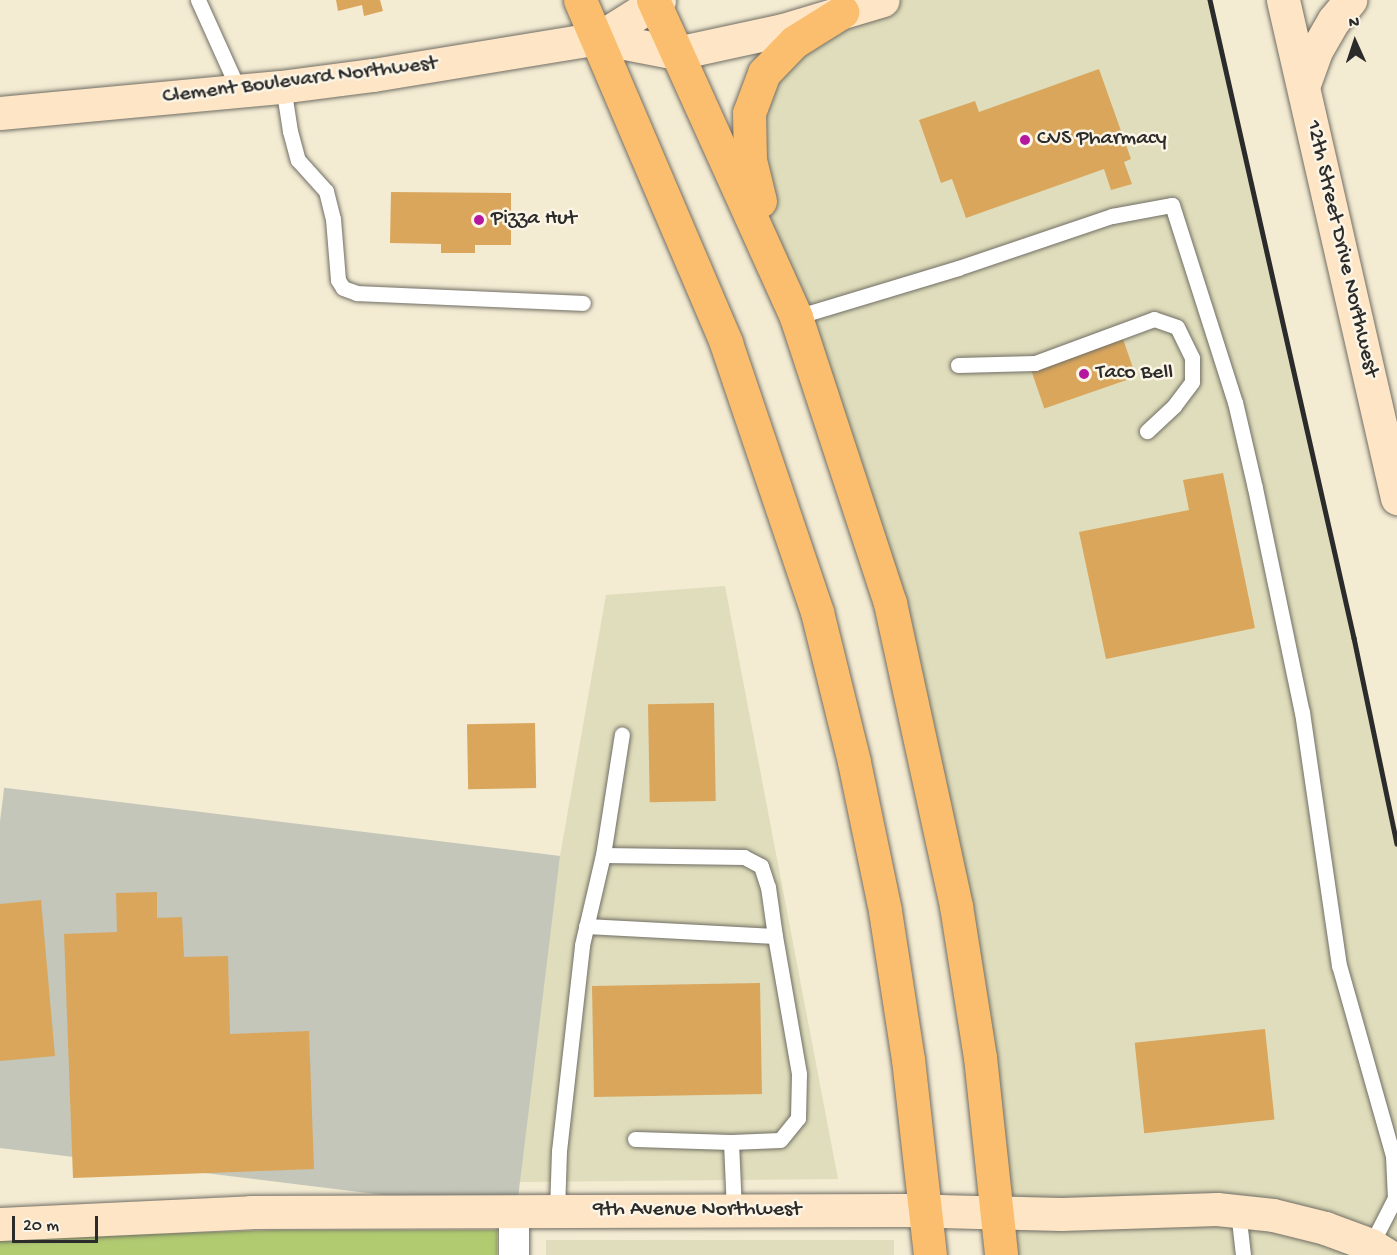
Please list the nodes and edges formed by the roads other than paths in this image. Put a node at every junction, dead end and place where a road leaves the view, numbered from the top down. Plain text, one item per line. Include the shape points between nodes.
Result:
1 (198, 0) edge
2 (580, 0) edge
3 (655, 0) edge
4 (883, 0) edge
5 (1283, 0) edge
6 (1350, 0) edge
7 (842, 12) junction
8 (599, 38) junction
9 (677, 53) junction
10 (1304, 84) junction
11 (284, 86) junction
12 (239, 91) junction
13 (0, 113) edge
14 (779, 279) junction
15 (583, 303) dead end
16 (796, 317) junction
17 (958, 365) dead end
18 (1147, 431) dead end
19 (1397, 498) edge
20 (622, 734) dead end
21 (603, 855) junction
22 (586, 926) junction
23 (775, 936) junction
24 (635, 1139) dead end
25 (731, 1142) junction
26 (734, 1210) junction
27 (514, 1211) junction
28 (557, 1211) junction
29 (927, 1211) junction
30 (1238, 1211) junction
31 (998, 1213) junction
32 (0, 1224) edge
33 (1379, 1250) edge
34 (514, 1255) edge
35 (930, 1255) edge
36 (1001, 1255) edge
37 (1243, 1255) edge

1 - 12 lane
2 - 8 highway
3 - 8 street, Clement Boulevard Northwest
3 - 9 highway
4 - 7 street, Clement Boulevard Northwest
5 - 10 street, 12th Street Drive Northwest
6 - 10 street via 1317,49
7 - 9 street, Clement Boulevard Northwest via 783,30
7 - 14 highway via 794,42 764,73 749,113 750,160
8 - 9 street, Clement Boulevard Northwest
8 - 11 street, Clement Boulevard Northwest
8 - 29 highway via 726,343 817,612 885,911
9 - 14 highway
10 - 19 street, 12th Street Drive Northwest
11 - 12 street, Clement Boulevard Northwest
11 - 15 lane via 298,159 326,191 333,219 338,280 344,288 357,293
12 - 13 street, Clement Boulevard Northwest
14 - 16 highway
16 - 31 highway via 890,603 924,752 956,906 980,1057
16 - 33 lane via 1112,216 1172,205 1235,402 1255,488 1302,712 1340,965 1393,1156 1395,1198
17 - 18 lane via 1035,363 1154,319 1177,327 1192,358 1192,382
20 - 21 lane
21 - 22 lane
21 - 23 lane via 744,857 761,866
22 - 23 lane
22 - 28 lane via 559,1151
23 - 25 lane via 799,1074 798,1118 780,1140
24 - 25 lane
25 - 26 lane
26 - 28 street, 9th Avenue Northwest
26 - 29 street, 9th Avenue Northwest
27 - 28 street, 9th Avenue Northwest
27 - 32 street, 9th Avenue Northwest via 251,1212
27 - 34 street
29 - 31 street, 9th Avenue Northwest
29 - 35 highway
30 - 31 street, 9th Avenue Northwest
30 - 33 street, 9th Avenue Northwest via 1325,1228
30 - 37 lane
31 - 36 highway

